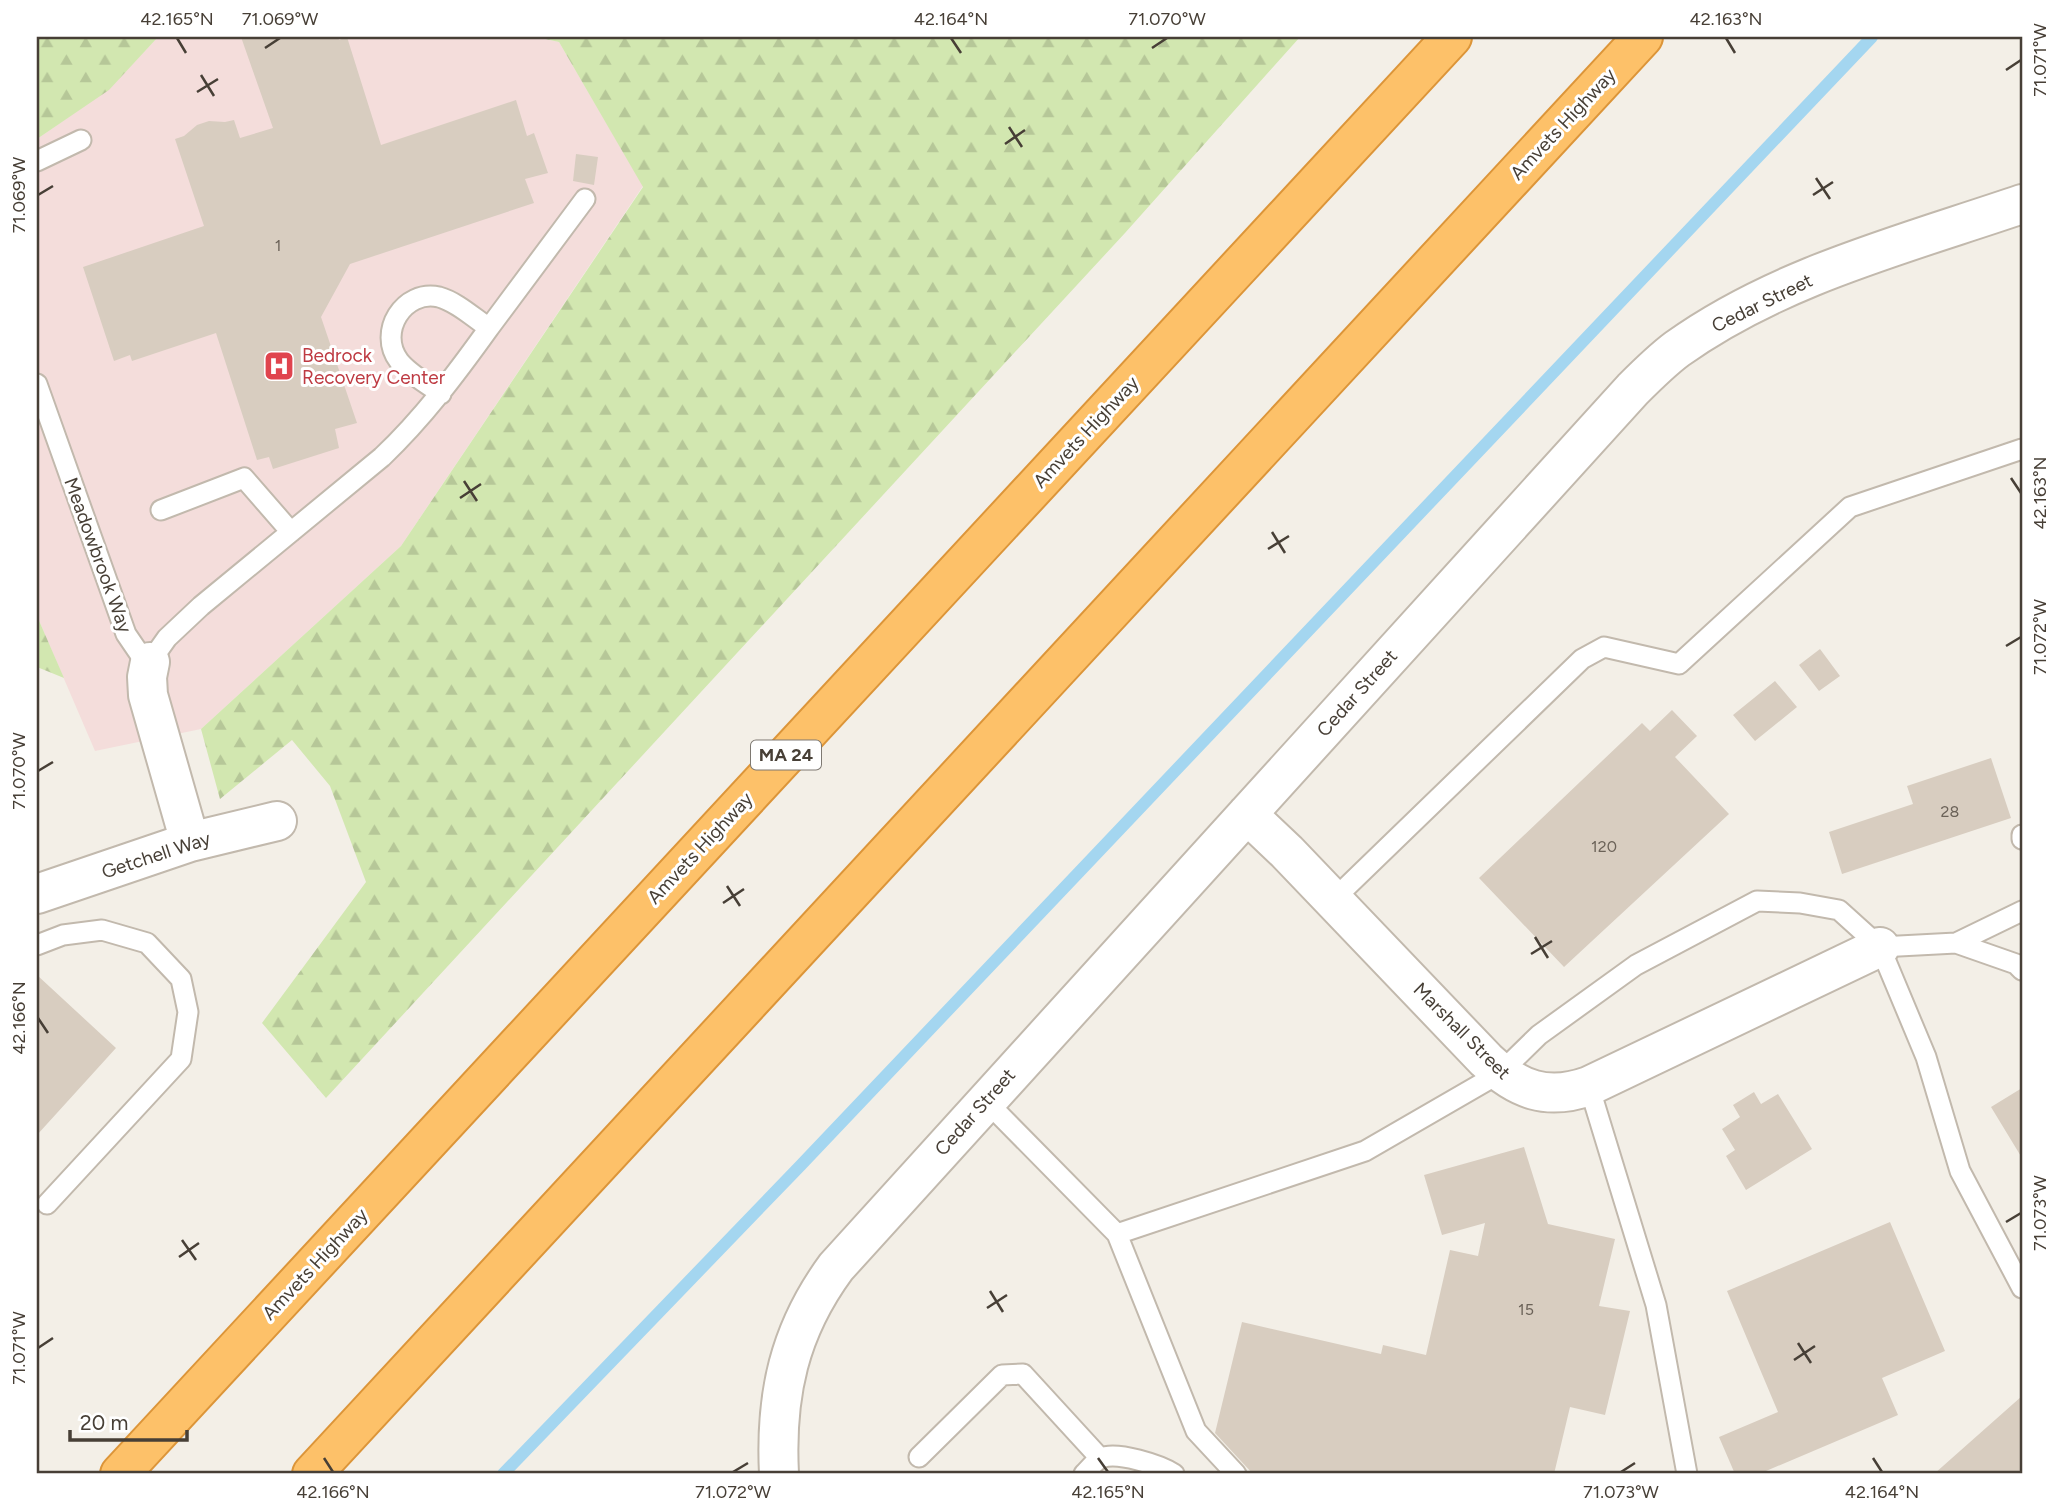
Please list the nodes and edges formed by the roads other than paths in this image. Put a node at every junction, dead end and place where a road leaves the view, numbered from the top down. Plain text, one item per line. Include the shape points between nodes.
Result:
1 (1452, 37) edge
2 (1643, 37) edge
3 (81, 140) dead end
4 (37, 161) edge
5 (584, 199) dead end
6 (2022, 204) edge
7 (489, 328) junction
8 (37, 384) edge
9 (441, 394) junction
10 (2022, 449) edge
11 (161, 510) dead end
12 (291, 532) junction
13 (150, 662) junction
14 (1247, 814) junction
15 (277, 821) dead end
16 (190, 842) junction
17 (37, 894) edge
18 (1333, 900) junction
19 (2022, 911) edge
20 (1956, 943) junction
21 (37, 944) edge
22 (1880, 947) junction
23 (2022, 970) edge
24 (1500, 1073) junction
25 (1589, 1086) junction
26 (986, 1101) junction
27 (47, 1204) dead end
28 (1117, 1234) junction
29 (2022, 1288) edge
30 (919, 1457) dead end
31 (1100, 1458) junction
32 (120, 1474) edge
33 (312, 1474) edge
34 (779, 1474) edge
35 (1084, 1474) edge
36 (1174, 1474) edge
37 (1236, 1474) edge
38 (1687, 1474) edge

1 - 32 highway, Amvets Highway / MA 24
2 - 33 highway, Amvets Highway
3 - 4 lane
5 - 7 lane
6 - 14 street, Cedar Street via 1807,279 1728,317 1675,351 1633,389
7 - 9 lane
7 - 9 lane via 439,297 413,301 402,309 390,334 392,348 409,370
8 - 13 lane, Meadowbrook Way via 126,634
9 - 12 lane via 382,457
10 - 18 lane via 1850,507 1679,664 1604,648 1582,659
11 - 12 lane via 244,478
12 - 13 lane via 201,606 167,638
13 - 16 street via 148,695
14 - 18 street, Marshall Street
14 - 26 street, Cedar Street
15 - 16 street, Getchell Way
16 - 17 street, Getchell Way
18 - 24 street, Marshall Street
19 - 20 lane
20 - 22 lane
20 - 23 lane
21 - 27 lane via 102,930 147,943 181,979 188,1012 181,1059
22 - 24 lane via 1839,910 1757,901 1636,965 1539,1035
22 - 25 street, Marshall Street
22 - 29 lane via 1926,1057 1960,1171
24 - 25 street, Marshall Street via 1532,1090 1552,1093
24 - 28 lane via 1365,1151
25 - 38 lane via 1656,1305
26 - 28 lane
26 - 34 street, Cedar Street via 843,1257 816,1296 791,1353 781,1404
28 - 37 lane via 1196,1431
30 - 31 lane via 1002,1375 1023,1374
31 - 35 lane
31 - 36 lane via 1116,1456

